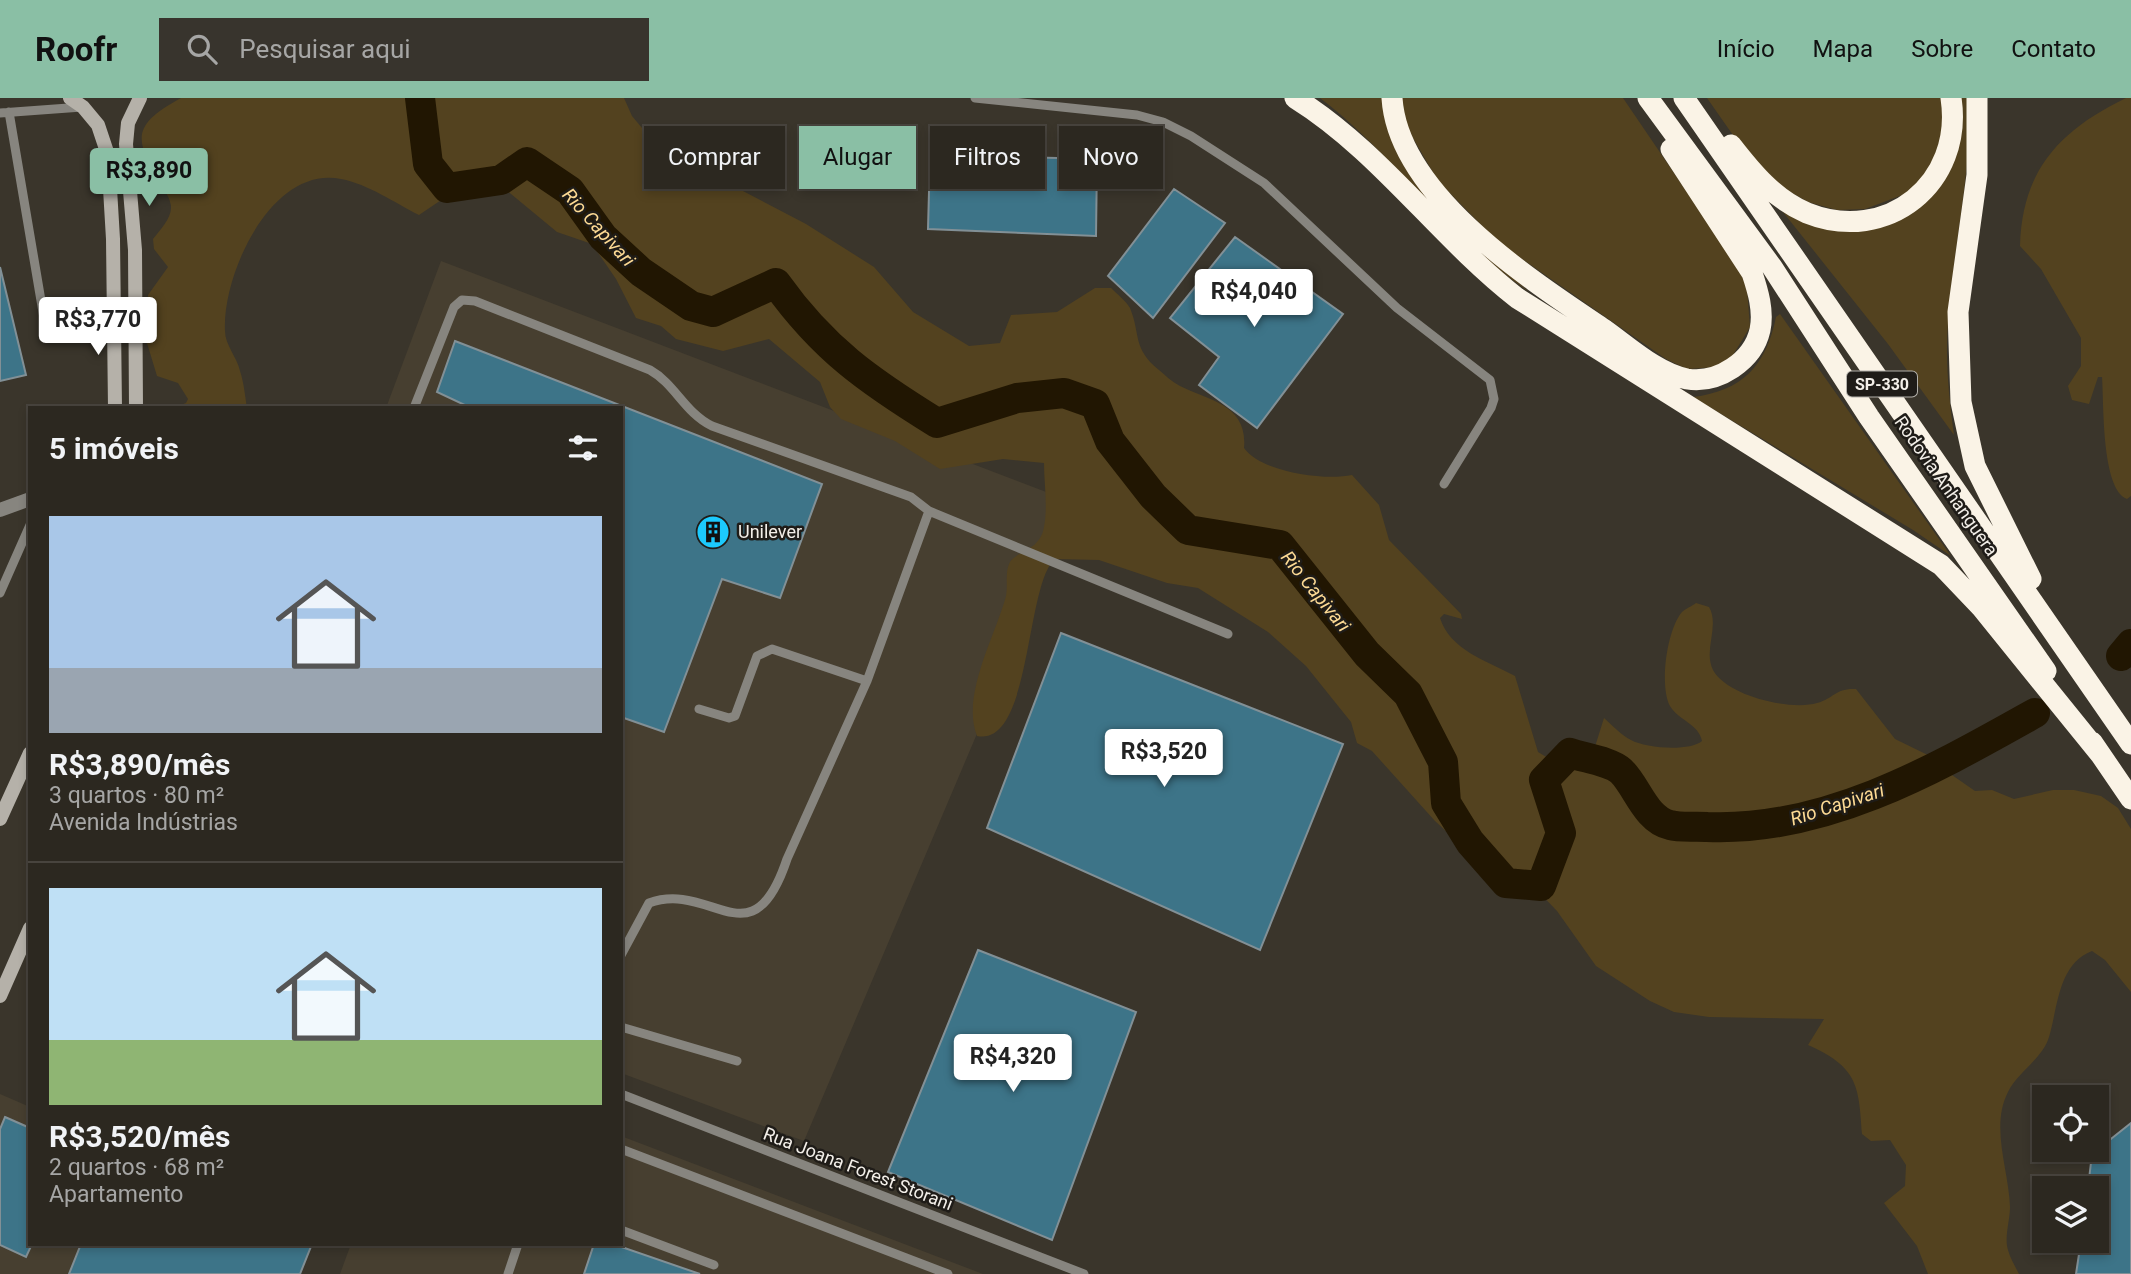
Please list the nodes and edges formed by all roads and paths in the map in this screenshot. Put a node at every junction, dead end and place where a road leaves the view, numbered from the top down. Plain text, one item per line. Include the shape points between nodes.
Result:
1 (69, 98) edge
2 (140, 98) edge
3 (975, 98) edge
4 (1295, 98) edge
5 (1392, 98) edge
6 (1646, 98) edge
7 (1684, 98) edge
8 (1693, 98) edge
9 (1951, 98) edge
10 (1977, 98) edge
11 (83, 107) junction
12 (5, 113) edge
13 (47, 336) dead end
14 (115, 406) edge
15 (136, 406) edge
16 (415, 406) edge
17 (1444, 484) dead end
18 (28, 500) edge
19 (0, 510) edge
20 (929, 511) junction
21 (28, 530) edge
22 (0, 593) edge
23 (1228, 634) dead end
24 (2080, 670) junction
25 (867, 681) junction
26 (699, 709) dead end
27 (2131, 744) edge
28 (2100, 754) junction
29 (28, 757) edge
30 (2131, 799) edge
31 (0, 819) edge
32 (28, 933) edge
33 (623, 951) edge
34 (0, 996) edge
35 (623, 1028) edge
36 (737, 1060) dead end
37 (623, 1095) edge
38 (623, 1150) edge
39 (623, 1231) edge
40 (517, 1246) edge
41 (714, 1265) dead end
42 (508, 1274) edge
43 (948, 1274) edge
44 (1084, 1274) edge

1 - 11 street
2 - 15 street via 128,122 126,144 135,250
3 - 17 lane via 1137,115 1163,122 1264,183 1397,308 1490,380 1491,408
4 - 28 highway via 1348,136 1462,251 1517,298 1941,565 1981,607
5 - 6 highway via 1402,142 1430,185 1468,227 1518,271 1653,363 1685,378 1708,379 1738,363 1755,342 1760,330 1759,293 1752,273 1656,126
6 - 28 highway, Rodovia Anhanguera / SP-330 via 1772,267
7 - 24 highway, Rodovia Anhanguera / SP-330
8 - 9 highway via 1759,181 1781,199 1807,213 1855,220 1895,211 1937,177 1953,134
10 - 24 highway via 1977,175 1958,312 1961,402 1985,490
11 - 12 lane
11 - 14 street via 98,125 108,155
12 - 13 lane
16 - 20 lane via 454,307 462,300 475,300 650,370 662,377 699,420 911,497
18 - 19 street
20 - 23 lane
20 - 25 lane
21 - 22 lane
24 - 27 highway, Rodovia Anhanguera / SP-330
25 - 26 lane via 772,649 757,656 735,716
25 - 33 lane via 767,903 741,914 665,897 649,903
28 - 30 highway, Rodovia Anhanguera / SP-330
29 - 31 street
32 - 34 street
35 - 36 lane
37 - 44 lane, Rua Joana Forest Storani
38 - 43 lane
39 - 41 lane
40 - 42 lane

